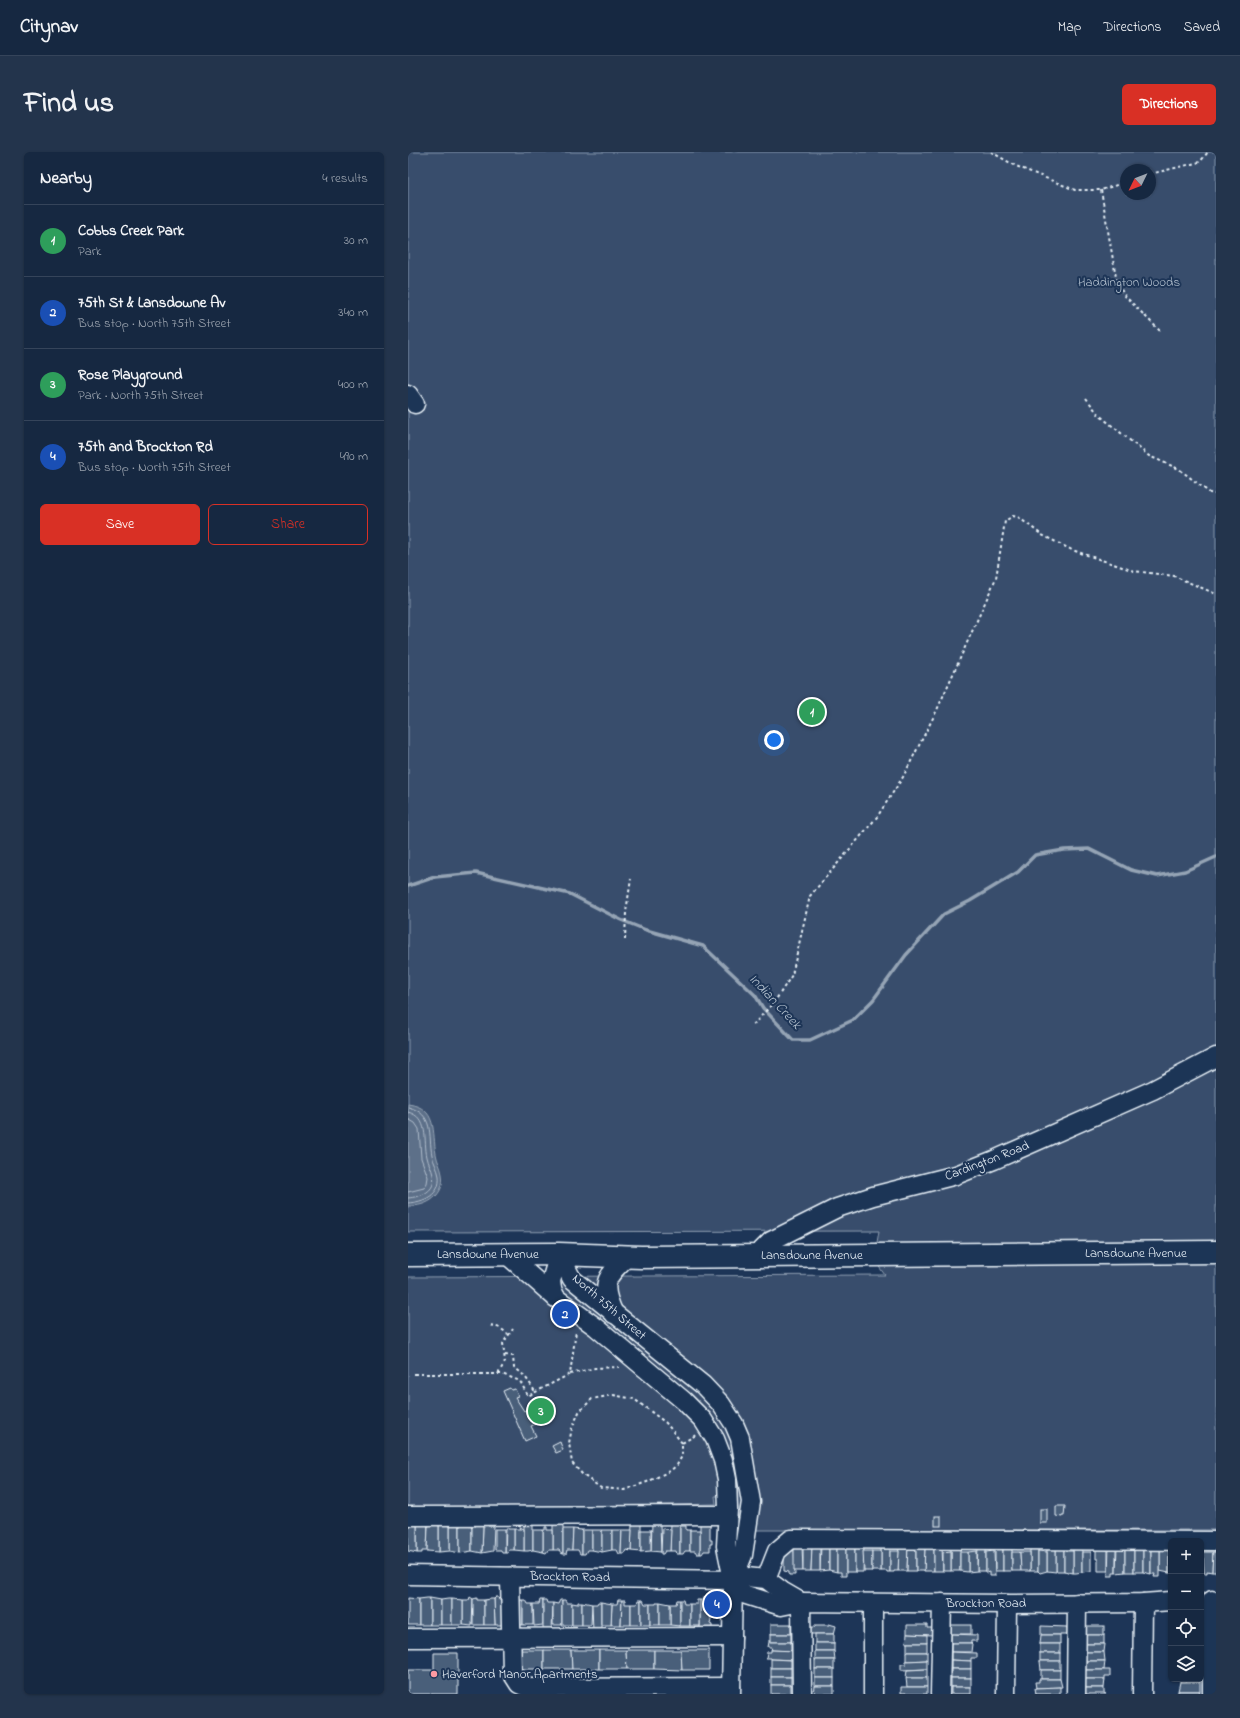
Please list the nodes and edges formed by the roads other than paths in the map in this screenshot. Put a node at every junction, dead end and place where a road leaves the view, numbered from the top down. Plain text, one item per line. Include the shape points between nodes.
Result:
1 (1216, 1057) edge
2 (1216, 1252) edge
3 (408, 1254) edge
4 (506, 1254) junction
5 (559, 1254) junction
6 (628, 1256) junction
7 (756, 1256) junction
8 (556, 1298) junction
9 (614, 1314) junction
10 (727, 1515) junction
11 (408, 1516) edge
12 (745, 1537) junction
13 (1216, 1540) edge
14 (408, 1575) edge
15 (510, 1577) junction
16 (766, 1579) junction
17 (733, 1580) junction
18 (1210, 1600) edge
19 (1168, 1601) edge
20 (801, 1602) junction
21 (873, 1603) junction
22 (942, 1603) junction
23 (1077, 1603) junction
24 (1142, 1603) junction
25 (1007, 1604) junction
26 (510, 1637) junction
27 (732, 1637) junction
28 (408, 1638) edge
29 (731, 1691) edge
30 (802, 1694) edge
31 (873, 1694) edge
32 (940, 1694) edge
33 (1006, 1694) edge
34 (1076, 1694) edge
35 (1142, 1694) edge
36 (1212, 1694) edge

1 - 7 street, Cardington Road via 1153,1090 956,1175 837,1208 771,1241
2 - 7 main road, Lansdowne Avenue
3 - 4 main road, Lansdowne Avenue
4 - 5 main road, Lansdowne Avenue
4 - 8 street
5 - 6 main road, Lansdowne Avenue
5 - 8 street, North 75th Street via 551,1281
5 - 9 street, North 75th Street via 572,1279
6 - 7 main road, Lansdowne Avenue
6 - 9 street via 610,1273 607,1297
8 - 10 street, North 75th Street via 684,1401 703,1420 715,1439 723,1460 727,1480
9 - 12 street, North 75th Street via 703,1385 721,1404 734,1424 740,1438 751,1502
10 - 11 street
10 - 17 street, North 75th Street via 726,1546
12 - 16 street, Brockton Road via 751,1558
12 - 17 street, North 75th Street via 743,1555
13 - 16 street via 791,1539 777,1551
14 - 15 street, Brockton Road
15 - 17 street, Brockton Road
15 - 26 street
16 - 17 street, Brockton Road via 746,1577
16 - 20 street, Brockton Road
17 - 20 street, Brockton Road via 743,1594 781,1606
17 - 27 street, North 75th Street
18 - 36 street
19 - 24 street, Brockton Road
20 - 21 street, Brockton Road
20 - 30 street
21 - 22 street, Brockton Road
21 - 31 street
22 - 25 street, Brockton Road
22 - 32 street
23 - 24 street, Brockton Road
23 - 25 street, Brockton Road
23 - 34 street
24 - 35 street
25 - 33 street
26 - 27 street
26 - 28 street
26 - 29 street via 512,1673 519,1684 528,1688
27 - 29 street, North 75th Street

